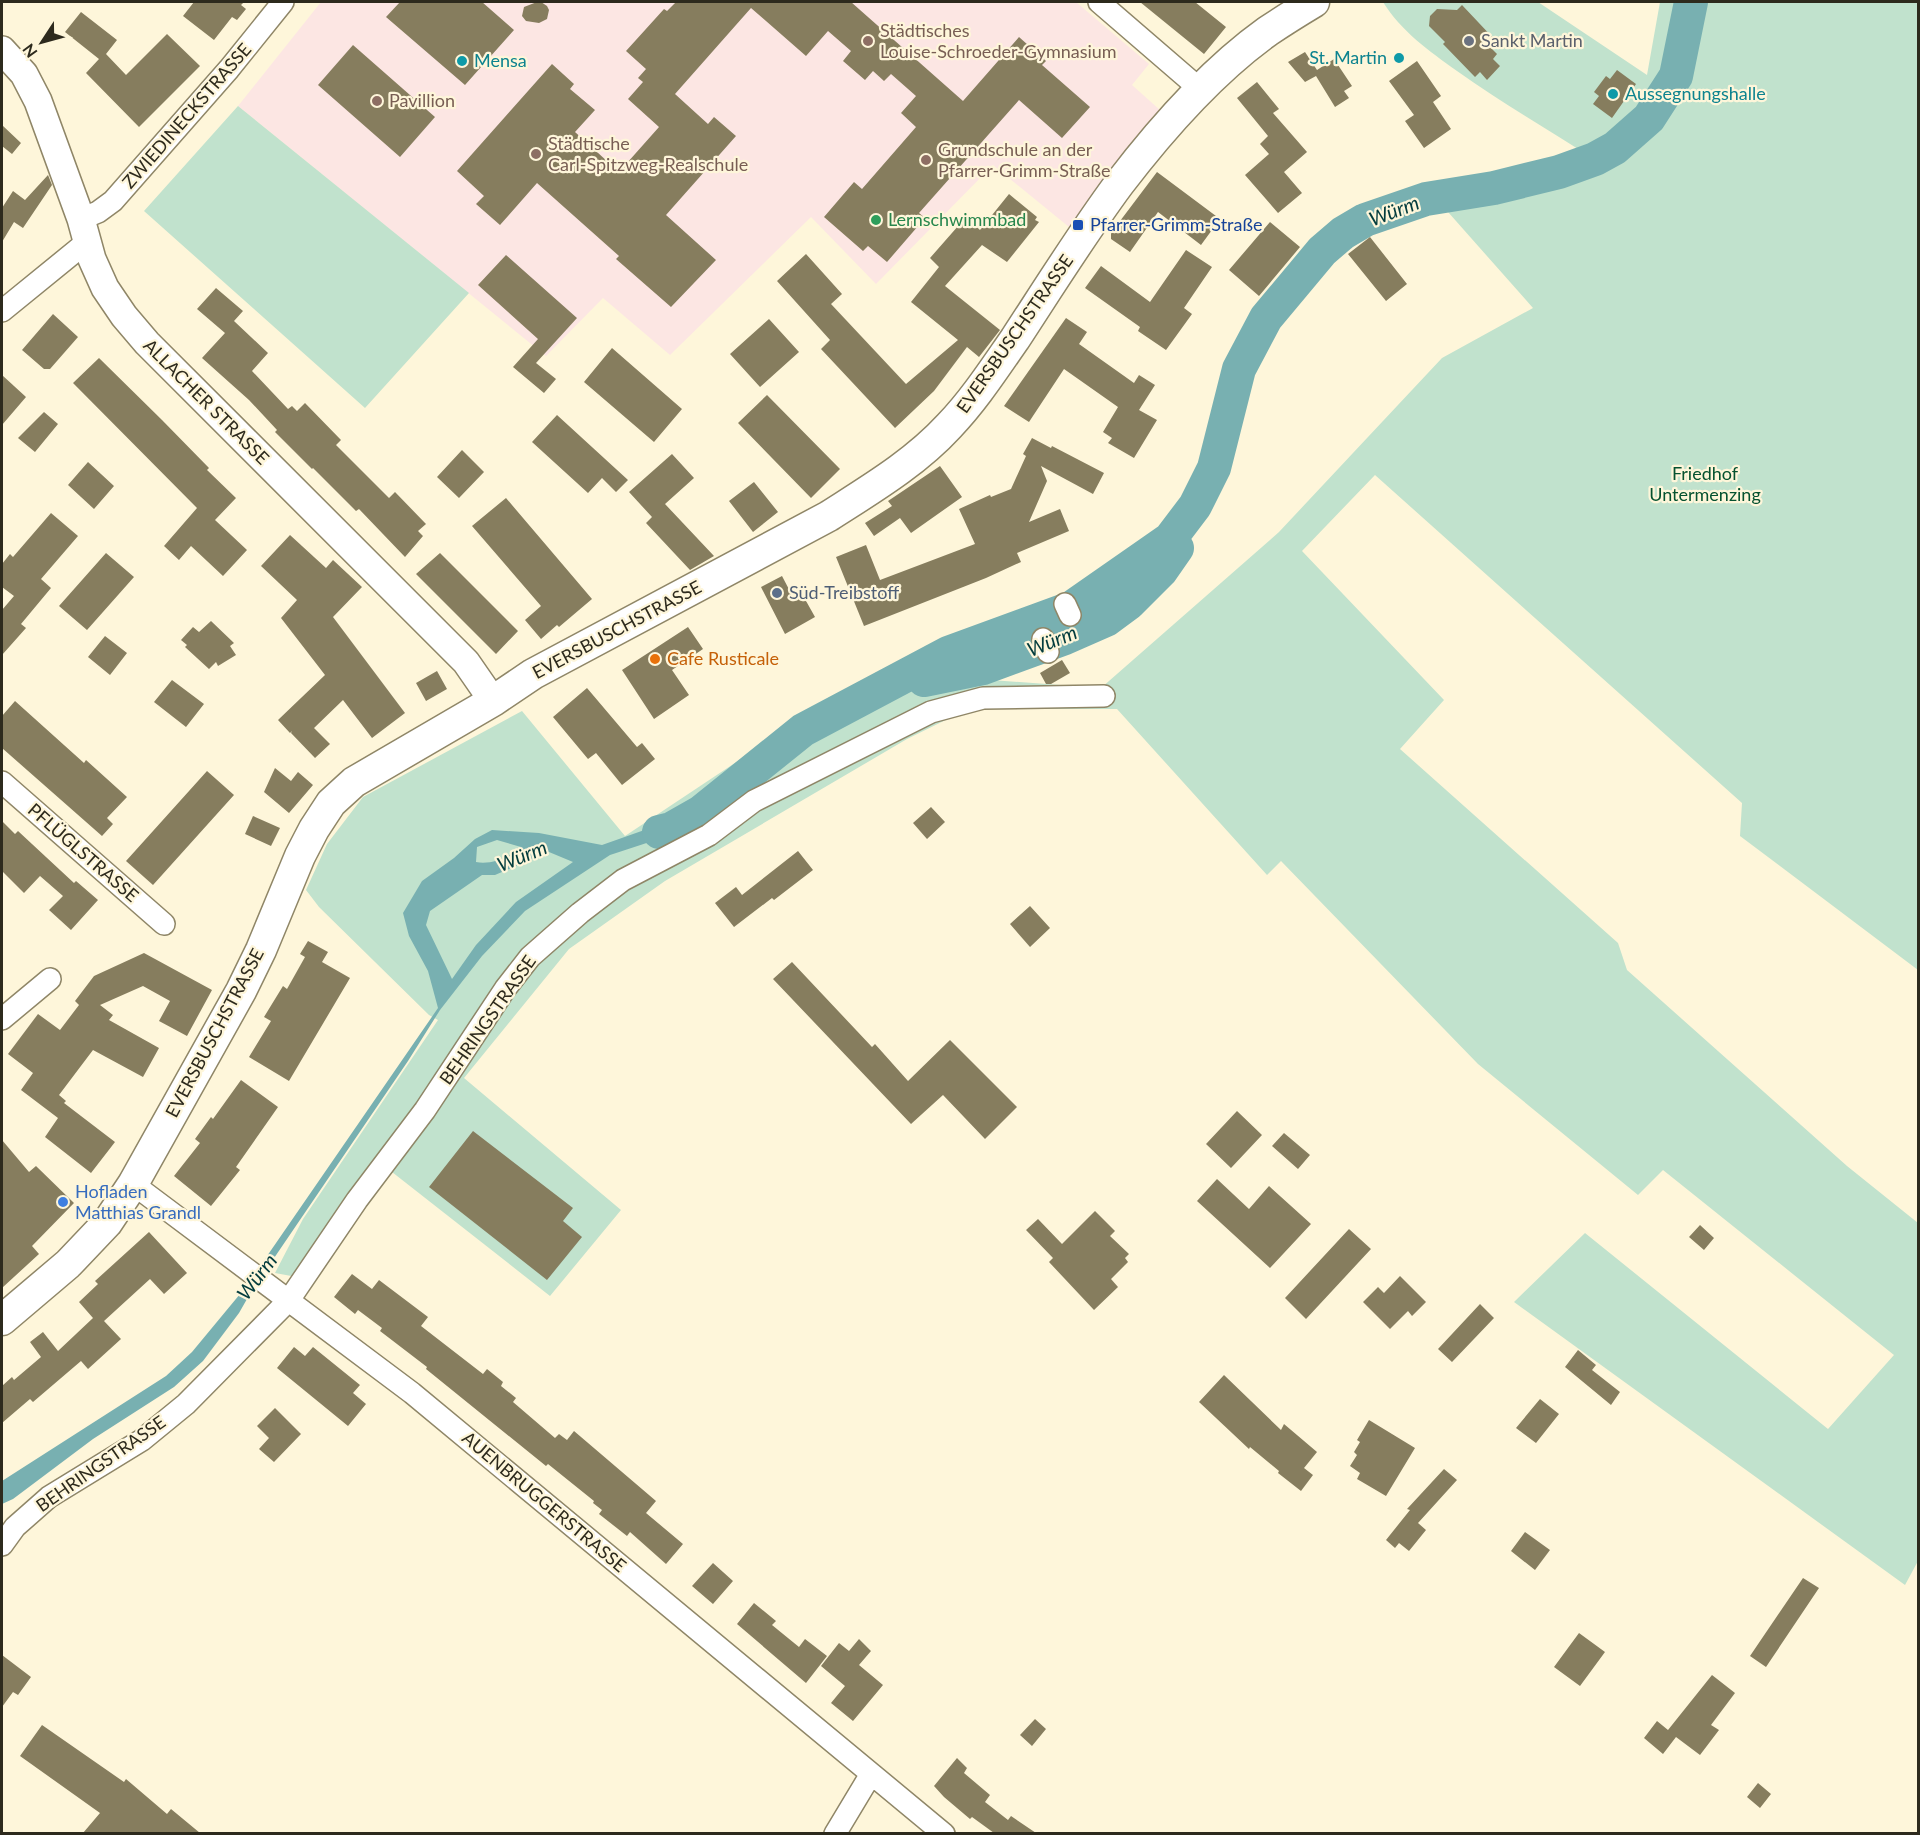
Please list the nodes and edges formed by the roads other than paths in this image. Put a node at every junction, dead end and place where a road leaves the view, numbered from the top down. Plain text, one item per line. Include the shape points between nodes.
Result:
1 (283, 2) edge
2 (1099, 2) edge
3 (1314, 2) edge
4 (2, 50) edge
5 (1201, 90) junction
6 (85, 230) junction
7 (2, 311) edge
8 (1104, 696) dead end
9 (493, 701) junction
10 (2, 782) edge
11 (164, 924) dead end
12 (50, 980) dead end
13 (2, 1019) edge
14 (133, 1184) junction
15 (281, 1295) junction
16 (2, 1320) edge
17 (2, 1545) edge
18 (871, 1774) junction
19 (835, 1833) edge
20 (944, 1833) edge

1 - 6 street, ZWIEDINECKSTRASSE via 230,69
2 - 5 street
3 - 5 main road, EVERSBUSCHSTRASSE via 1260,38
4 - 6 street, ALLACHER STRASSE via 24,74 38,101
5 - 9 main road, EVERSBUSCHSTRASSE via 1119,185 982,386 927,448 829,516 533,674
6 - 7 street, ZWIEDINECKSTRASSE
6 - 9 street, ALLACHER STRASSE via 105,288 124,316 466,662
8 - 15 street, BEHRINGSTRASSE via 983,698 931,712 754,801 709,835 623,880 530,957 425,1110
9 - 14 main road, EVERSBUSCHSTRASSE via 362,777 331,803 300,856 241,991
10 - 11 street, PFLÜGLSTRASSE
12 - 13 street
14 - 15 street, AUENBRUGGERSTRASSE
14 - 16 main road, EVERSBUSCHSTRASSE via 107,1223 68,1264
15 - 17 street, BEHRINGSTRASSE via 186,1404 142,1440 49,1497 15,1527
15 - 18 street, AUENBRUGGERSTRASSE via 412,1393
18 - 19 street
18 - 20 street, AUENBRUGGERSTRASSE

